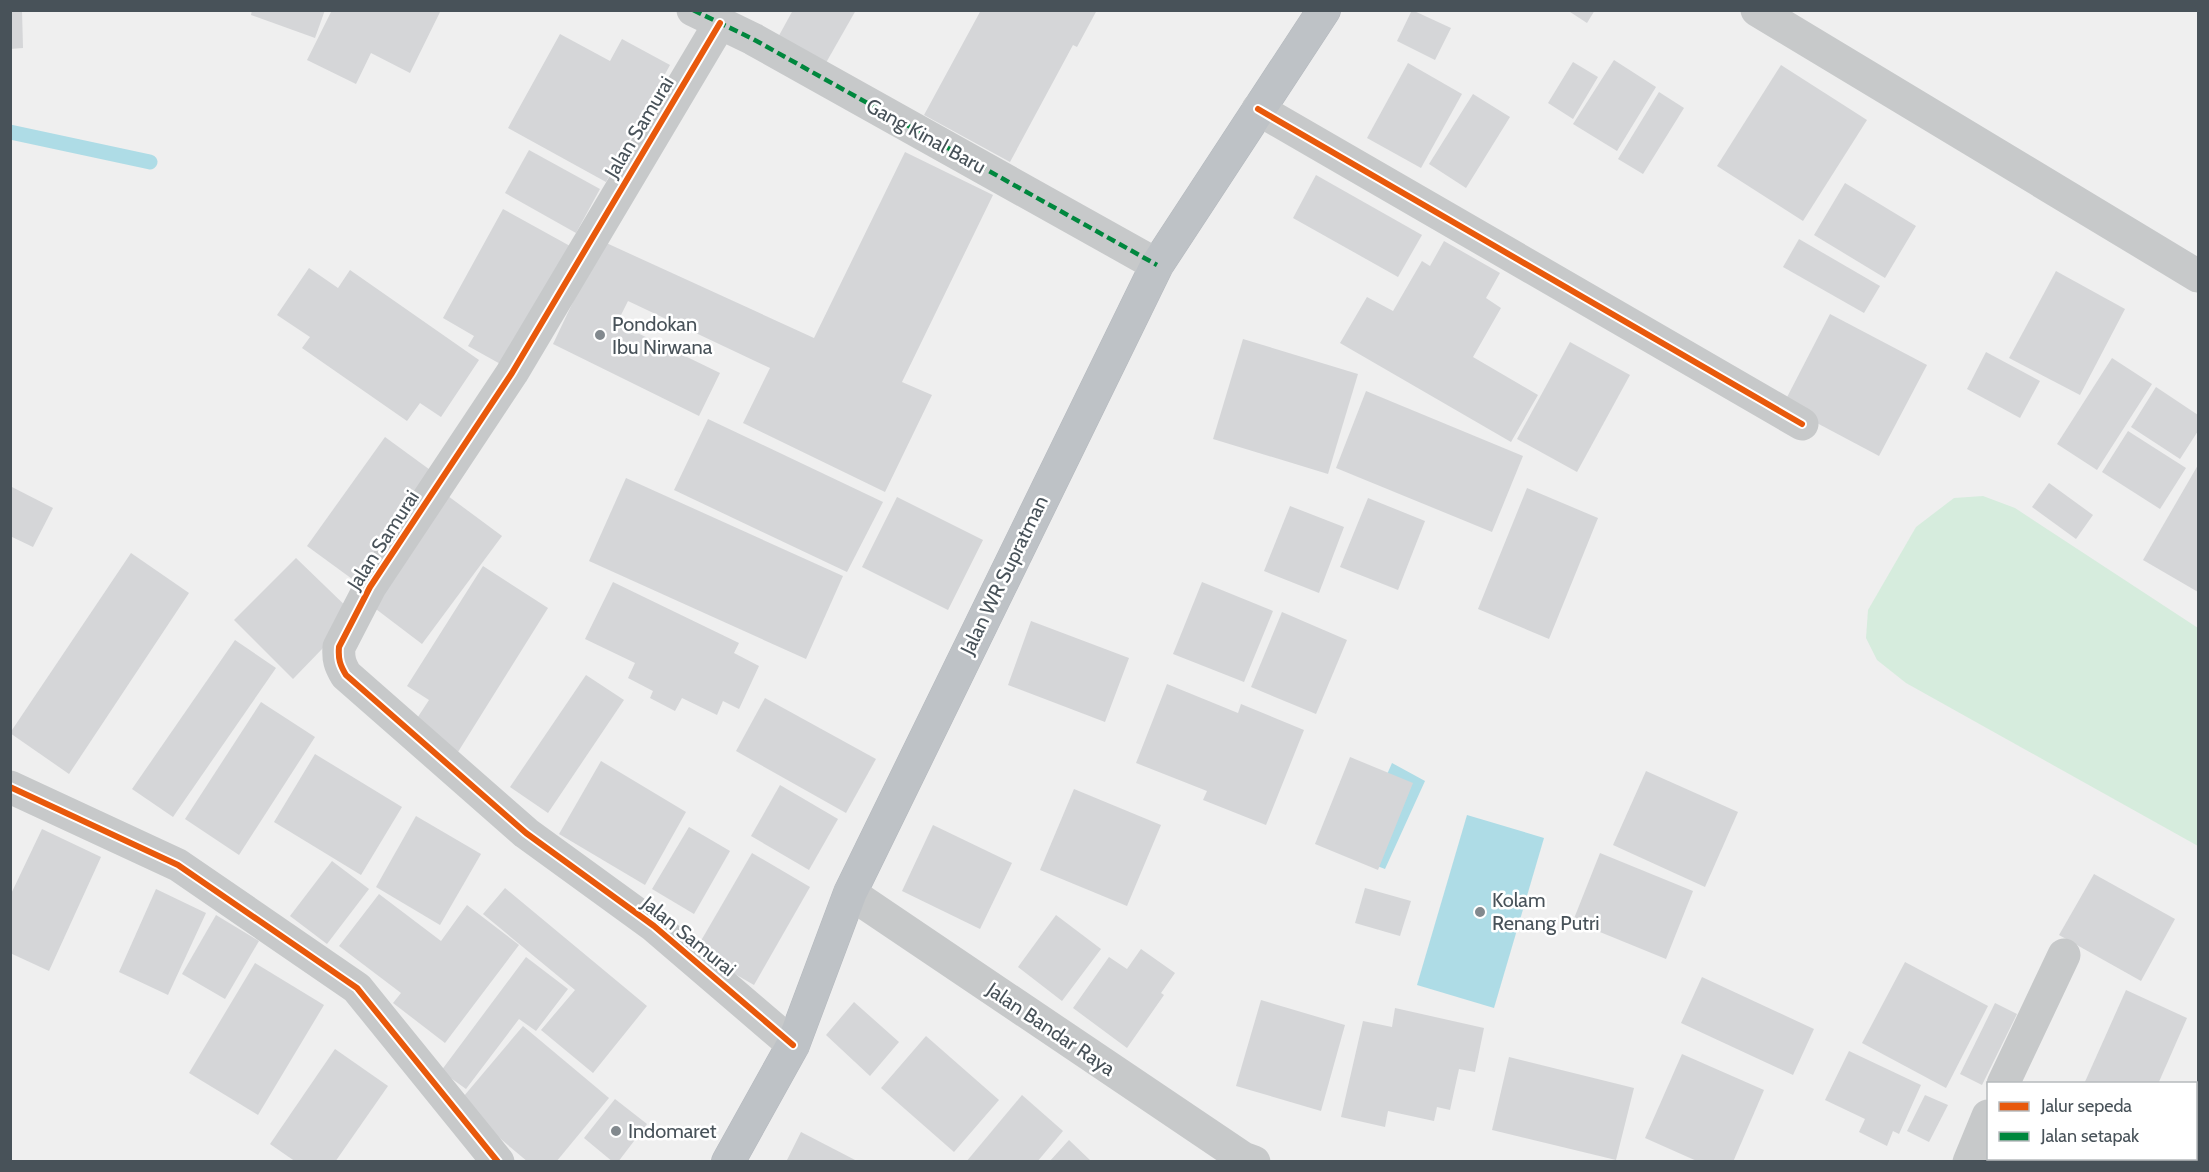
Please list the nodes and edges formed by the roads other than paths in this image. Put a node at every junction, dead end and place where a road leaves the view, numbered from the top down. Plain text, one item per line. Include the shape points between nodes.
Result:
1 (1324, 10) edge
2 (1757, 10) edge
3 (707, 17) edge
4 (1258, 109) junction
5 (1157, 265) junction
6 (2199, 276) edge
7 (1802, 424) dead end
8 (10, 788) edge
9 (850, 893) junction
10 (2064, 955) dead end
11 (793, 1045) junction
12 (2003, 1082) edge
13 (1987, 1120) edge
14 (498, 1161) edge
15 (728, 1161) edge
16 (1254, 1161) edge
17 (1969, 1161) edge

1 - 4 highway, Jalan WR Supratman
2 - 6 street
3 - 5 street, Gang Kinal Baru
3 - 11 street, Jalan Samurai via 512,373 370,587 338,655 346,675 526,833 654,926
4 - 5 highway, Jalan WR Supratman
4 - 7 street
5 - 9 highway, Jalan WR Supratman
8 - 14 street via 178,865 357,988
9 - 11 highway, Jalan WR Supratman
9 - 16 street, Jalan Bandar Raya via 1243,1158
10 - 12 street
11 - 15 highway, Jalan WR Supratman
13 - 17 street

